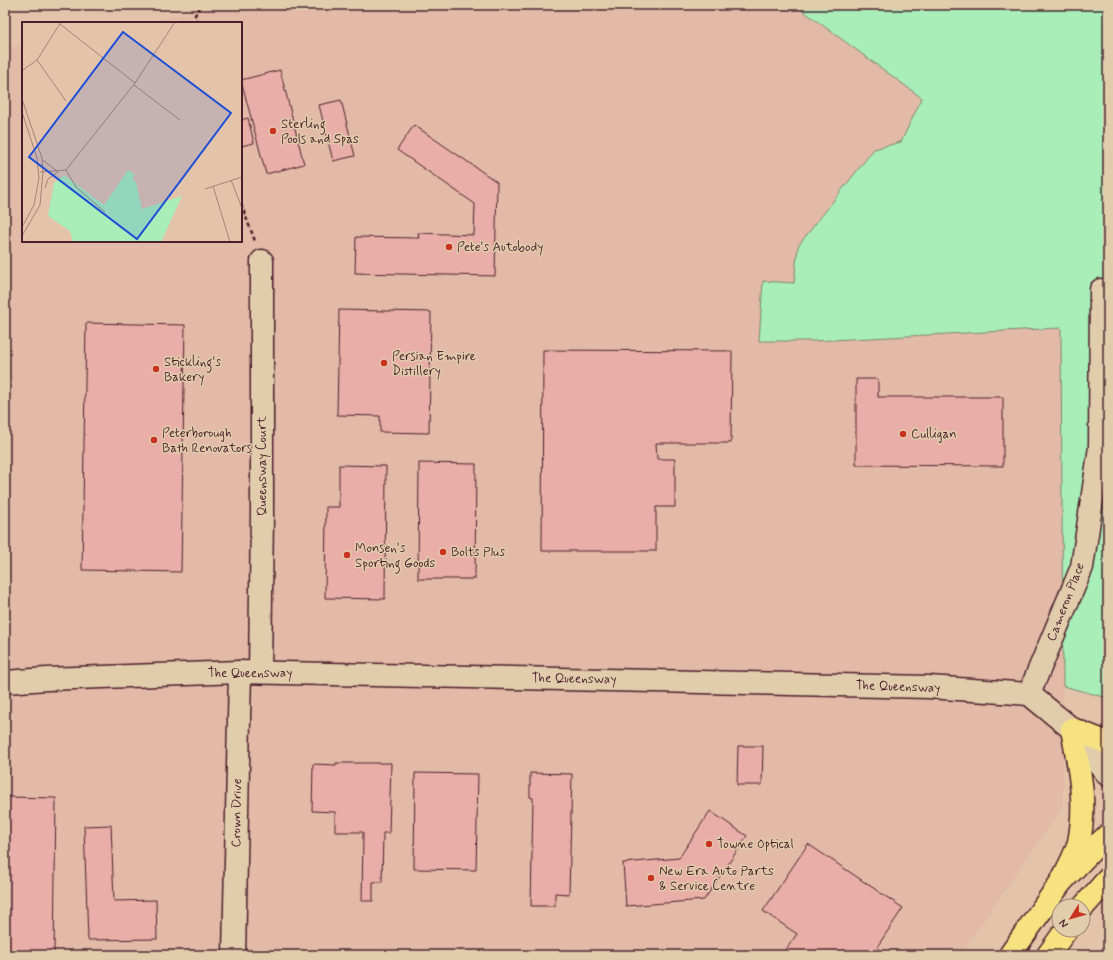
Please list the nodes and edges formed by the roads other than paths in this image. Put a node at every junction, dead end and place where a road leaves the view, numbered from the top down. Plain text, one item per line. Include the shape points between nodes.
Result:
1 (262, 261) road end
2 (1101, 290) dead end
3 (250, 672) junction
4 (5, 682) edge
5 (1029, 694) junction
6 (1072, 729) junction
7 (1108, 743) edge
8 (1108, 775) edge
9 (1108, 835) edge
10 (1108, 879) edge
11 (1061, 882) junction
12 (1091, 898) edge
13 (1060, 938) edge
14 (234, 955) edge
15 (1010, 955) edge
16 (1048, 955) edge

1 - 3 street, Queensway Court via 262,514
2 - 5 street, Cameron Place via 1100,447 1082,567
3 - 4 street, The Queensway
3 - 5 street, The Queensway via 929,687
3 - 14 street, Crown Drive
5 - 6 street
6 - 7 main road
6 - 8 street
6 - 11 main road via 1082,782 1083,811 1079,844
9 - 11 main road
10 - 12 main road
11 - 15 main road
13 - 16 main road

